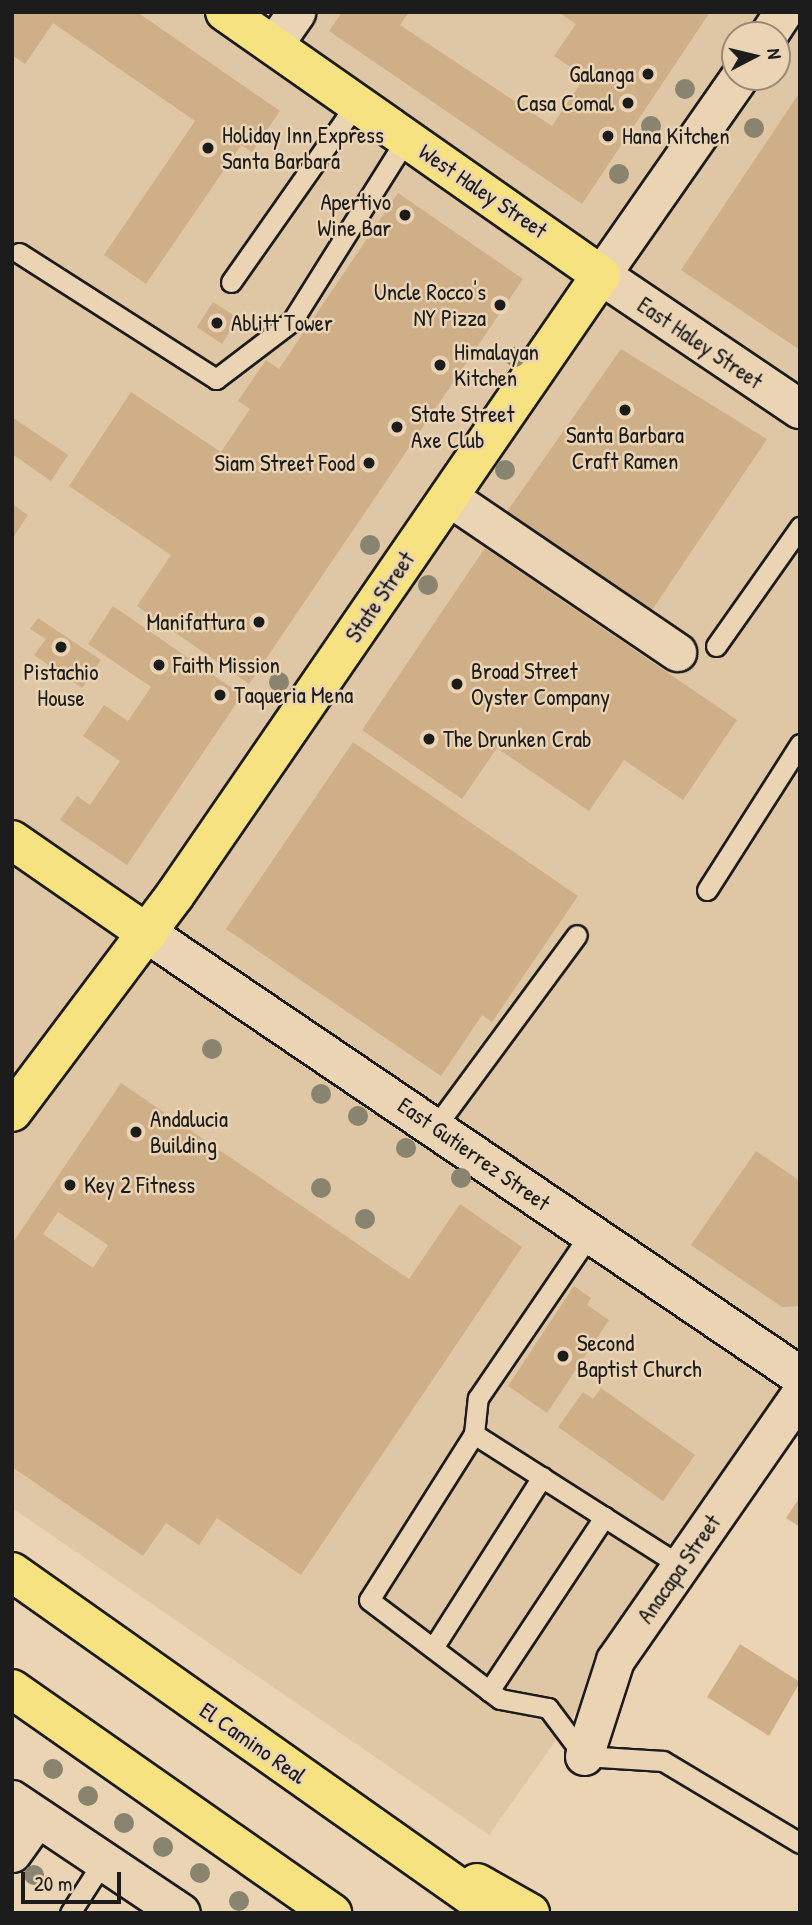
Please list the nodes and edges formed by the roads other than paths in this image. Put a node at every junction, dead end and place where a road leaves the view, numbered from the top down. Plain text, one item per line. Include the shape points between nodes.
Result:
1 (225, 12) edge
2 (296, 12) edge
3 (274, 44) junction
4 (729, 91) edge
5 (357, 103) junction
6 (406, 139) junction
7 (19, 253) dead end
8 (601, 275) junction
9 (231, 282) dead end
10 (800, 409) edge
11 (449, 497) junction
12 (800, 527) edge
13 (716, 646) dead end
14 (677, 652) dead end
15 (800, 744) edge
16 (12, 841) edge
17 (707, 890) dead end
18 (148, 934) junction
19 (577, 935) dead end
20 (12, 1112) edge
21 (436, 1126) junction
22 (590, 1234) junction
23 (800, 1376) edge
24 (800, 1394) edge
25 (474, 1434) junction
26 (542, 1477) junction
27 (604, 1517) junction
28 (681, 1566) junction
29 (12, 1572) edge
30 (433, 1648) junction
31 (12, 1689) edge
32 (489, 1691) junction
33 (584, 1756) junction
34 (24, 1809) edge
35 (359, 1817) junction
36 (800, 1843) edge
37 (12, 1853) edge
38 (102, 1863) junction
39 (70, 1913) edge
40 (181, 1913) edge
41 (332, 1913) edge
42 (495, 1913) edge
43 (530, 1913) edge

1 - 3 main road, West Haley Street
2 - 3 street
3 - 5 main road, West Haley Street
4 - 8 street, State Street
5 - 6 main road, West Haley Street
5 - 9 lane
6 - 7 lane via 292,321 216,379
6 - 8 main road, West Haley Street
8 - 10 main road, East Haley Street
8 - 11 main road, State Street
11 - 14 street
11 - 18 main road, State Street
12 - 13 lane
15 - 17 lane
16 - 18 main road
18 - 20 main road, State Street
18 - 21 main road, East Gutierrez Street
19 - 21 lane
21 - 22 main road, East Gutierrez Street
22 - 23 main road, East Gutierrez Street
22 - 25 lane via 478,1398
24 - 28 street, Anacapa Street
25 - 26 lane
25 - 30 lane via 369,1600
26 - 27 lane
26 - 30 lane
27 - 28 lane
27 - 32 lane
28 - 33 street, Anacapa Street via 615,1660
29 - 35 main road, El Camino Real
30 - 32 lane
31 - 41 main road
32 - 33 lane via 500,1699 548,1708
33 - 36 lane via 663,1761
34 - 37 street
34 - 38 main road
35 - 42 main road, El Camino Real
35 - 43 main road
38 - 39 lane
38 - 40 main road

